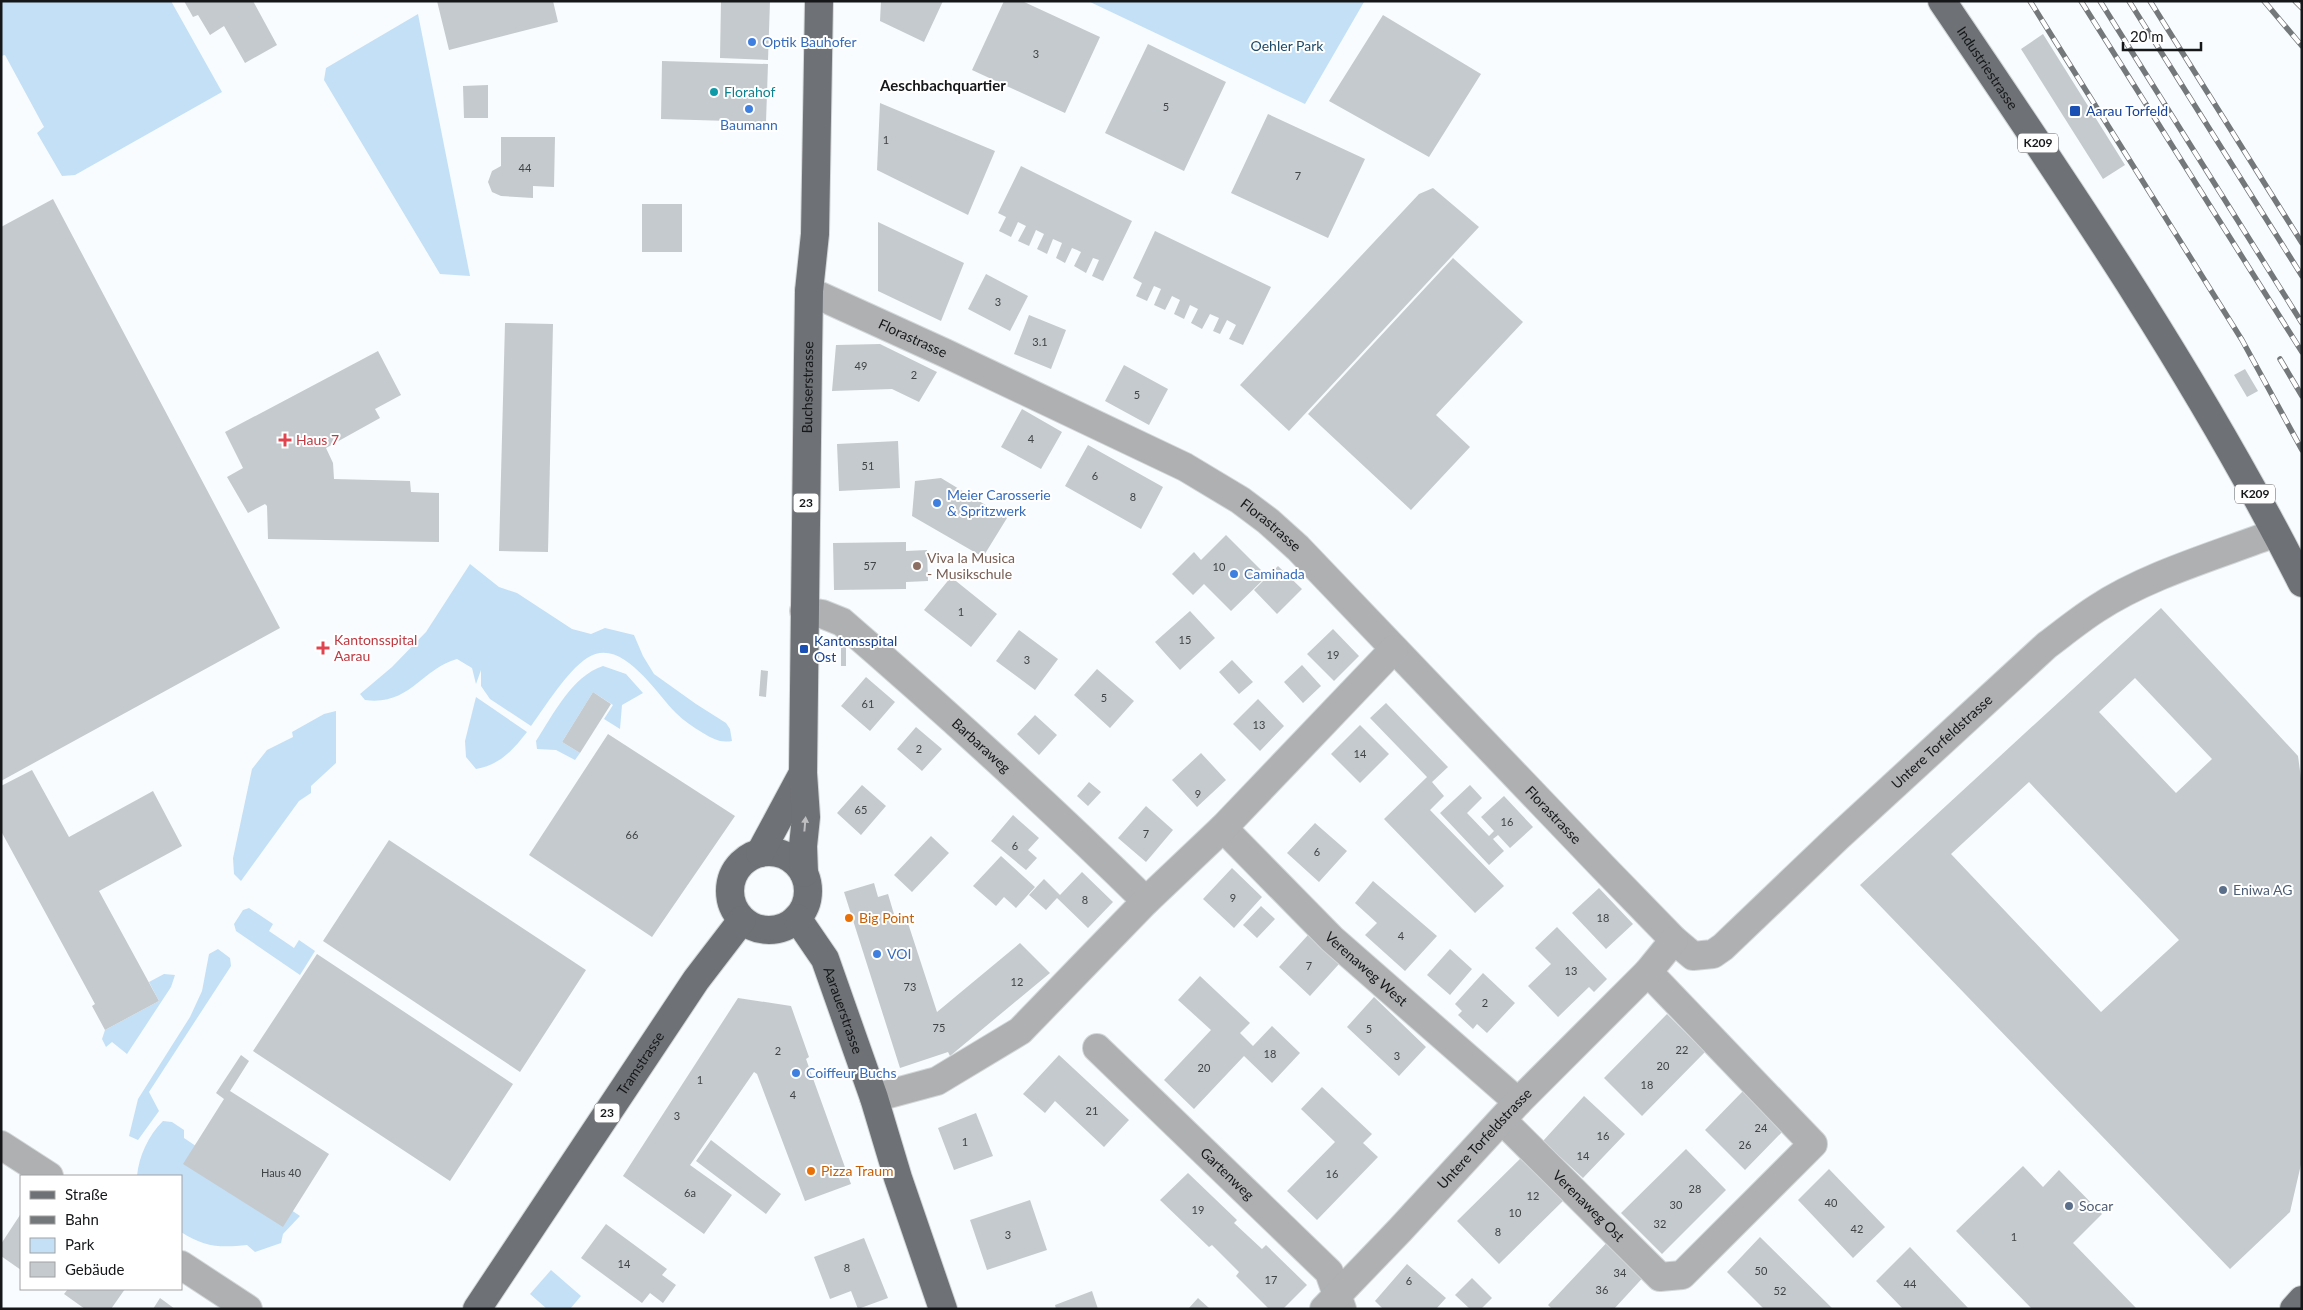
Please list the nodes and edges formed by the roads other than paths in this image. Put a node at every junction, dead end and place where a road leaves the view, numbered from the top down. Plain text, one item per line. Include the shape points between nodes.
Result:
1 (819, 1) edge
2 (1942, 1) edge
3 (809, 291) junction
4 (2275, 533) junction
5 (2302, 583) edge
6 (804, 611) junction
7 (1394, 649) junction
8 (803, 773) junction
9 (1223, 828) junction
10 (760, 853) junction
11 (804, 873) junction
12 (1146, 900) junction
13 (797, 918) junction
14 (742, 920) junction
15 (1674, 940) junction
16 (1648, 972) junction
17 (1098, 1048) dead end
18 (874, 1098) junction
19 (1510, 1111) junction
20 (1, 1145) edge
21 (47, 1175) edge
22 (182, 1265) edge
23 (2302, 1300) edge
24 (1334, 1304) edge
25 (941, 1308) edge
26 (248, 1309) edge
27 (477, 1309) edge
28 (2294, 1309) edge

1 - 3 main road, Buchserstrasse / 23 via 815,234
2 - 4 main road, Industriestrasse / K209 via 2074,196 2234,455
3 - 6 main road, Buchserstrasse / 23
3 - 7 street, Florastrasse via 1185,467 1240,500 1298,548
4 - 5 main road, K209
4 - 15 street, Untere Torfeldstrasse via 2151,581 2097,608 2047,645 1723,947 1713,954 1694,956
6 - 8 main road, Buchserstrasse / 23
6 - 12 street, Barbaraweg via 842,622 947,713
7 - 9 street
7 - 15 street, Florastrasse
8 - 10 main road, Buchserstrasse / 23
11 -> 8 main road, Buchserstrasse / 23 via 806,817
9 - 12 street
9 - 19 street, Verenaweg West via 1332,939
10 - 11 main road via 773,852 785,856
10 - 14 main road, 23 via 742,863 731,881 731,902
11 - 13 main road, 23 via 808,895 805,908
12 - 18 street via 1020,1031 937,1081
13 - 14 main road via 788,926 764,931
13 - 18 main road, Aarauerstrasse via 825,959
14 - 27 main road, Tramstrasse / 23 via 696,980
15 - 16 street, Untere Torfeldstrasse
16 - 19 street, Untere Torfeldstrasse
16 - 19 street, Verenaweg Ost via 1813,1144 1682,1275 1660,1277
17 - 24 street, Gartenweg via 1329,1272
18 - 25 main road, Aarauerstrasse
19 - 24 street, Untere Torfeldstrasse
20 - 21 street
22 - 26 street
23 - 28 main road

